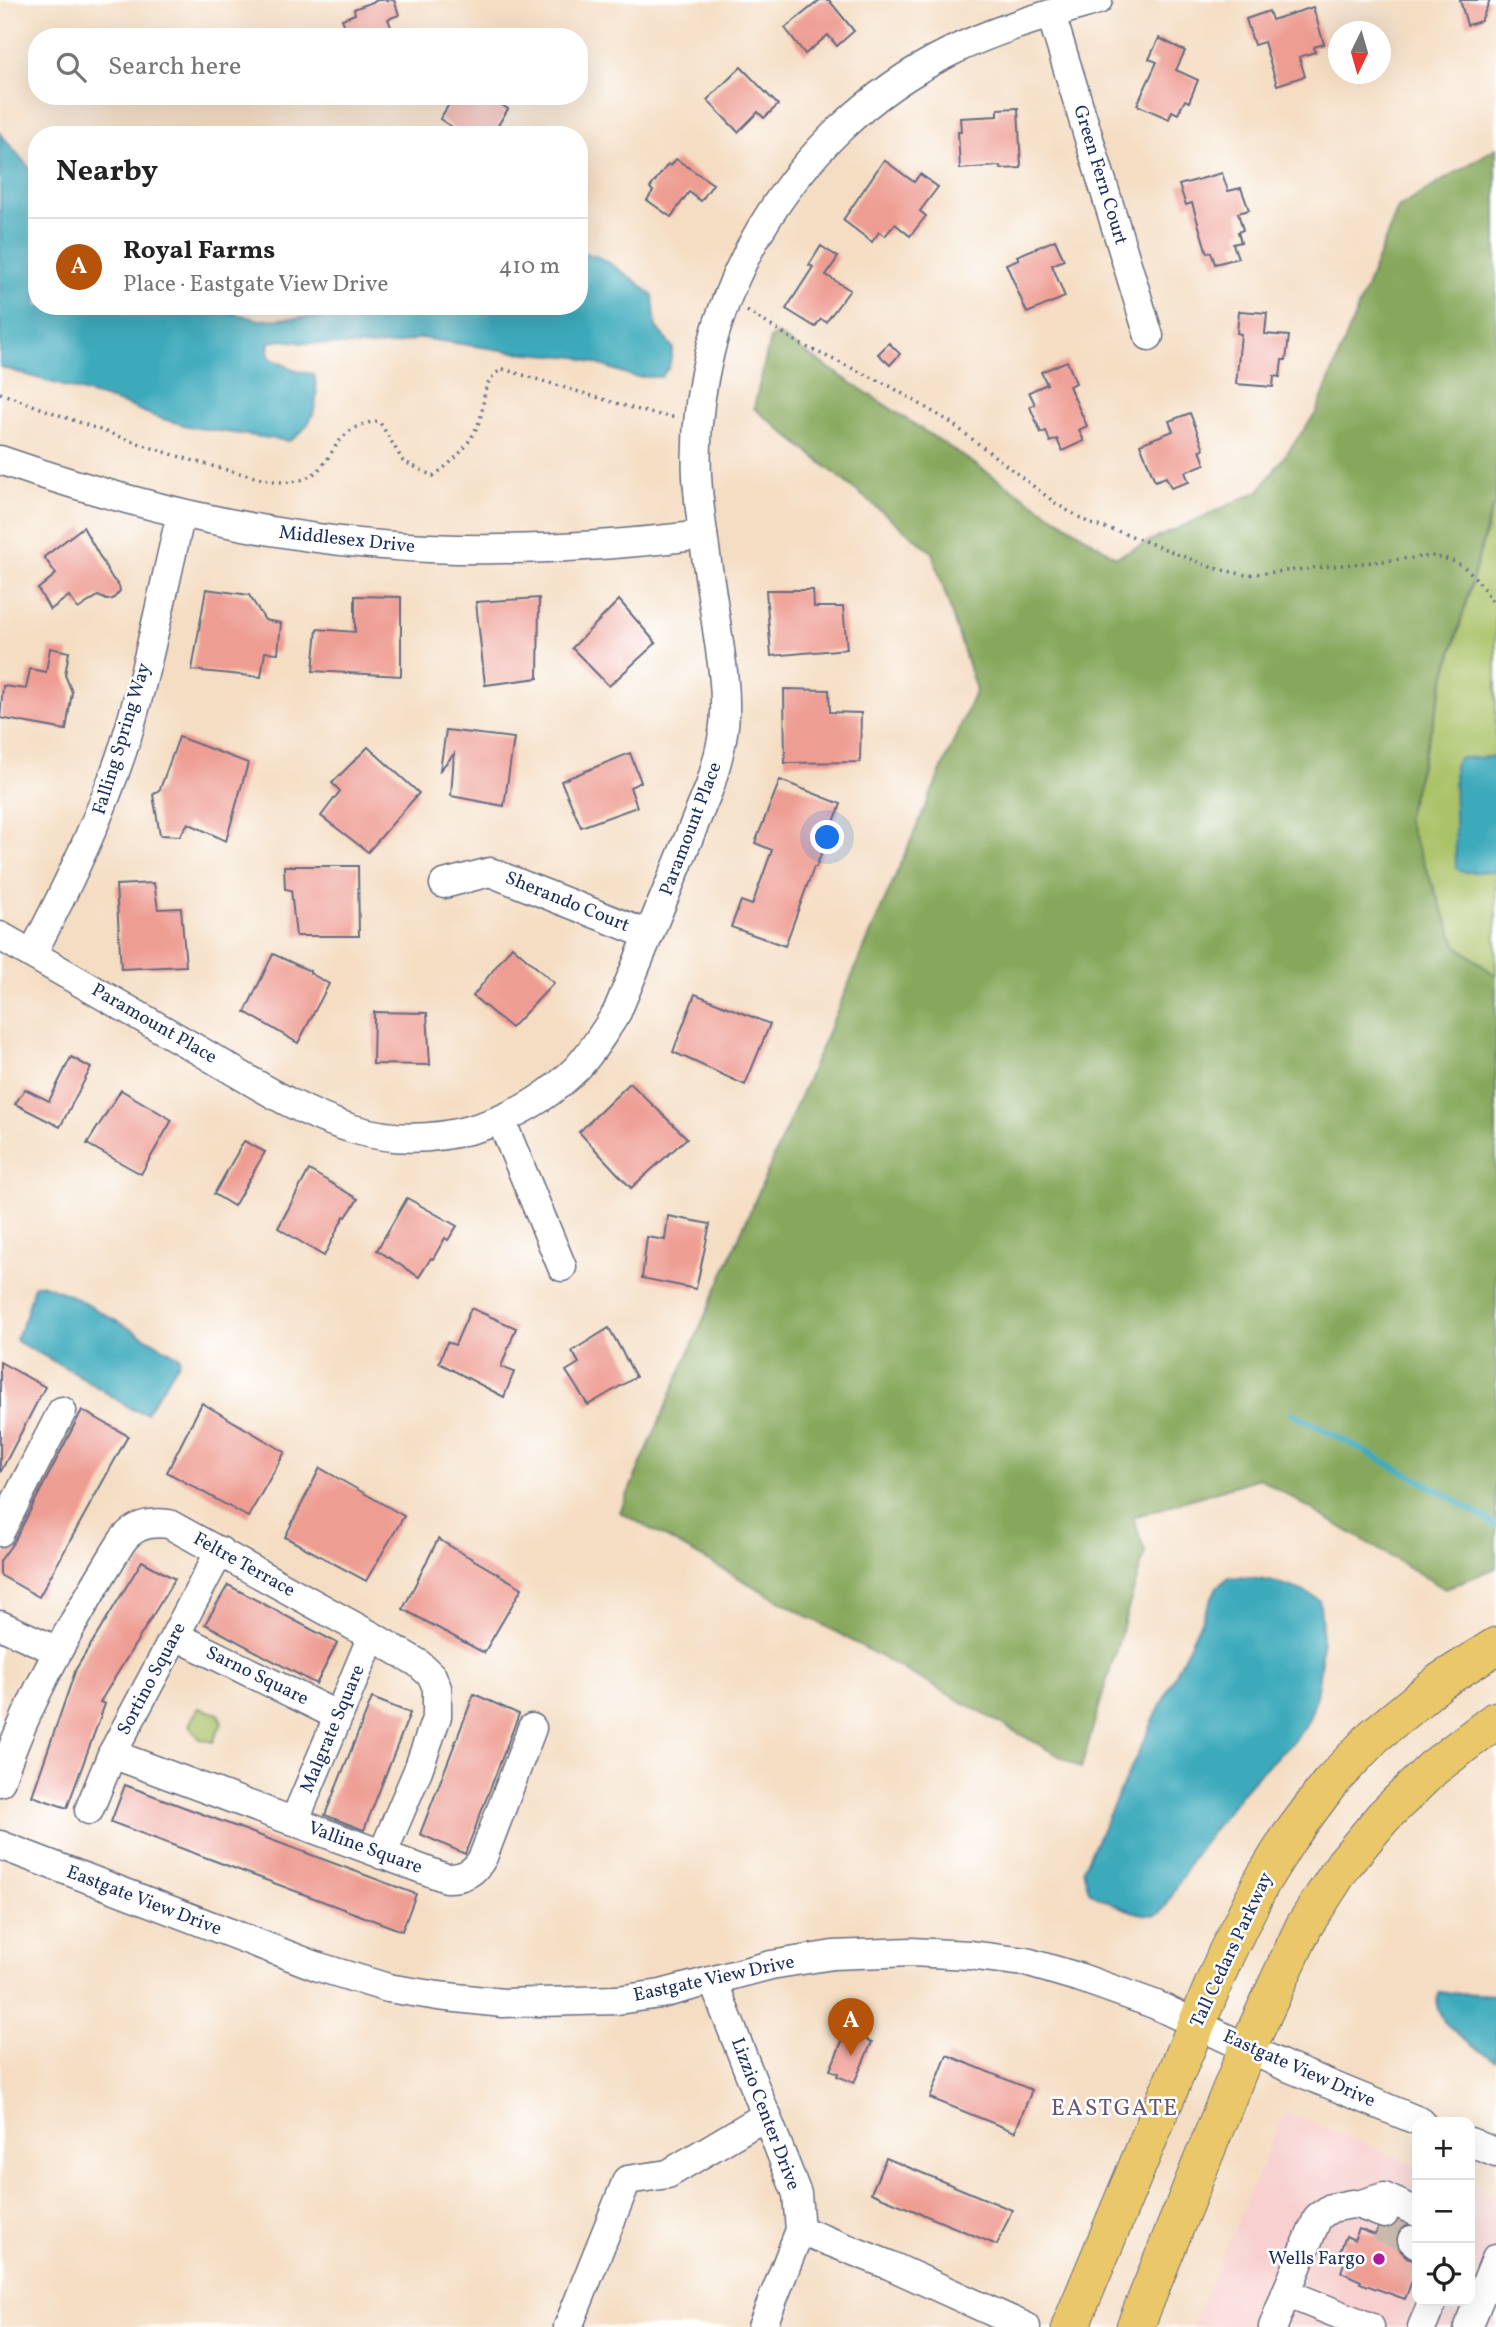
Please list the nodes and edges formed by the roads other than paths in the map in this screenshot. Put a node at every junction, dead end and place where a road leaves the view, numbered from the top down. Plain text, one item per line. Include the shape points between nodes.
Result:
1 (1098, 0) edge
2 (1051, 14) junction
3 (1149, 336) dead end
4 (0, 460) edge
5 (181, 514) junction
6 (703, 535) junction
7 (444, 884) dead end
8 (649, 935) junction
9 (0, 936) edge
10 (32, 954) junction
11 (501, 1120) junction
12 (562, 1266) dead end
13 (62, 1411) dead end
14 (0, 1532) edge
15 (220, 1551) junction
16 (0, 1625) edge
17 (176, 1636) junction
18 (372, 1636) junction
19 (1496, 1646) edge
20 (58, 1651) junction
21 (338, 1716) junction
22 (1496, 1720) edge
23 (533, 1728) dead end
24 (112, 1754) junction
25 (0, 1782) edge
26 (89, 1810) dead end
27 (294, 1822) junction
28 (0, 1845) edge
29 (382, 1855) junction
30 (713, 1981) junction
31 (1197, 2023) junction
32 (1248, 2047) junction
33 (767, 2115) junction
34 (1412, 2118) edge
35 (1475, 2144) edge
36 (1496, 2153) edge
37 (1412, 2209) edge
38 (800, 2230) junction
39 (1496, 2258) edge
40 (1286, 2293) junction
41 (1431, 2306) edge
42 (568, 2327) edge
43 (762, 2327) edge
44 (1027, 2327) edge
45 (1070, 2327) edge
46 (1135, 2327) edge
47 (1273, 2327) edge
48 (1370, 2327) edge
49 (1422, 2327) edge
50 (1468, 2327) edge

1 - 2 street, Paramount Place
2 - 3 street, Green Fern Court
2 - 6 street, Paramount Place via 990,34 905,77 837,131 780,198 755,238 726,301 706,372 697,475
4 - 5 street, Middlesex Drive
5 - 6 street, Middlesex Drive via 281,533 428,548 539,549
5 - 10 street, Falling Spring Way via 124,745 88,840
6 - 8 street, Paramount Place via 725,684 725,716 710,786
7 - 8 street, Sherando Court via 489,872
8 - 11 street, Paramount Place via 617,1012 578,1067 528,1106
9 - 10 street, Paramount Place
10 - 11 street, Paramount Place via 300,1107 355,1130 430,1137
11 - 12 street
13 - 14 street
15 - 17 street, Sortino Square
15 - 18 street, Feltre Terrace
15 - 20 street, Feltre Terrace via 169,1524 146,1524 127,1534
16 - 20 street
17 - 21 street, Sarno Square
17 - 24 street, Sortino Square
18 - 21 street, Malgrate Square
18 - 29 street, Feltre Terrace via 432,1676 438,1701 418,1770
19 - 31 main road, Tall Cedars Parkway via 1441,1681 1374,1736 1329,1784 1262,1881
20 - 25 street, Feltre Terrace via 15,1739
21 - 27 street, Malgrate Square
22 - 32 main road via 1433,1768 1344,1864 1304,1926
23 - 29 street, Valline Square via 483,1857 473,1870 456,1879 446,1878
24 - 26 street, Sortino Square
24 - 27 street, Valline Square
27 - 29 street, Valline Square
28 - 30 street, Eastgate View Drive via 319,1967 388,1987 503,2003 569,2003 662,1994
30 - 31 street, Eastgate View Drive via 833,1955 969,1955 1026,1962 1070,1975
30 - 33 street, Lizzio Center Drive
31 - 32 street, Eastgate View Drive
31 - 45 main road, Tall Cedars Parkway
32 - 34 street, Eastgate View Drive
32 - 46 main road
33 - 38 street, Lizzio Center Drive via 797,2194
33 - 42 street via 668,2174 627,2180
35 - 36 street
37 - 40 street via 1384,2197 1374,2215 1322,2214
38 - 43 street, Lizzio Center Drive
38 - 44 street
39 - 50 street
40 - 47 street
40 - 48 street
41 - 49 street

